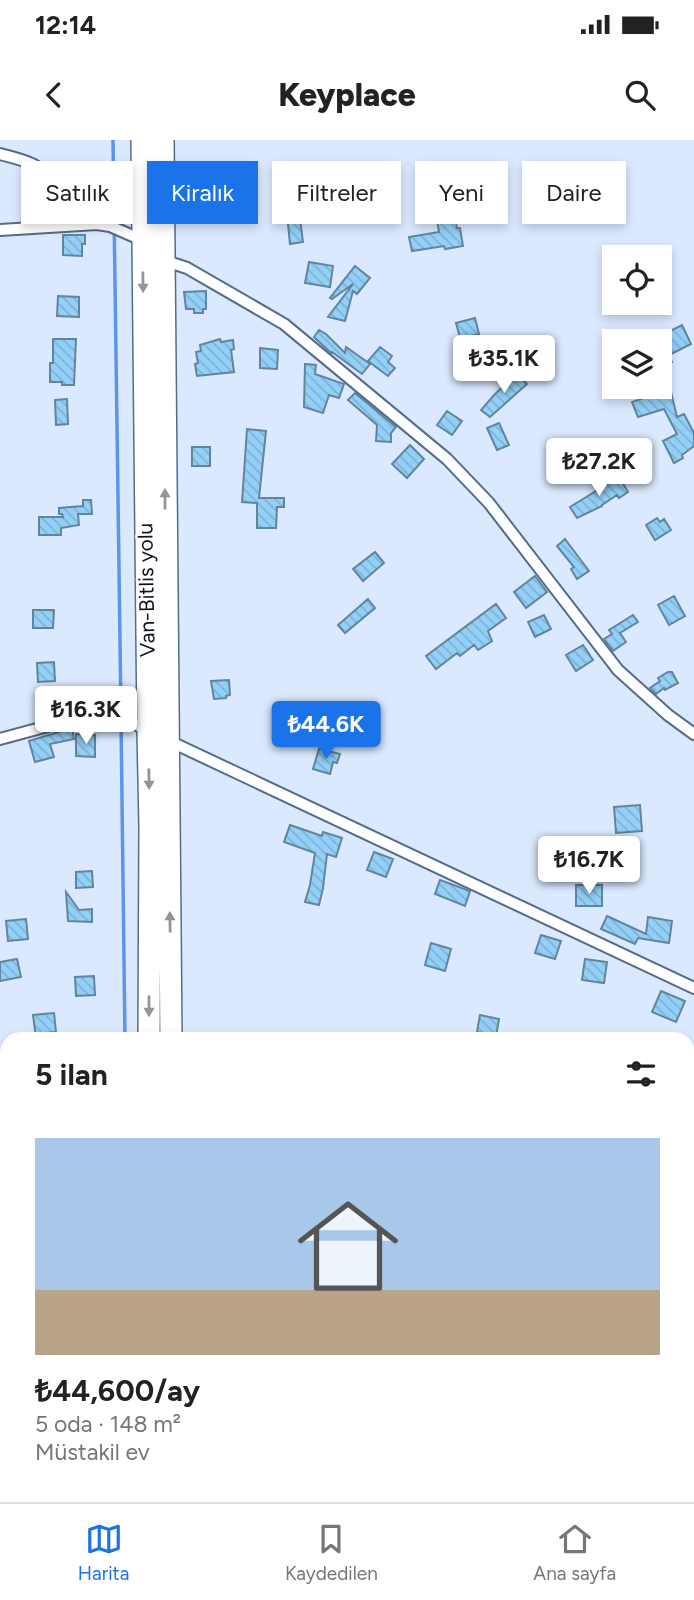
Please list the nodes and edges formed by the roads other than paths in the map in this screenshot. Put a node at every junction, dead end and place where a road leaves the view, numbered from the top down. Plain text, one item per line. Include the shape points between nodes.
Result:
1 (142, 140) edge
2 (163, 140) edge
3 (0, 154) edge
4 (24, 161) edge
5 (96, 224) joint
6 (0, 230) edge
7 (142, 240) junction
8 (163, 260) junction
9 (148, 731) junction
10 (694, 734) edge
11 (0, 740) edge
12 (167, 740) junction
13 (694, 988) edge
14 (149, 1032) edge
15 (172, 1032) edge

1 - 7 highway, Van-Bitlis yolu
2 - 8 highway, Van-Bitlis yolu
3 - 4 street
5 - 6 street
5 - 7 street
7 -> 9 highway, Van-Bitlis yolu
8 - 10 street via 187,268 284,324 447,459 489,503 618,670
12 -> 8 highway, Van-Bitlis yolu
9 - 11 street via 109,712
9 - 12 street
9 -> 14 highway, Van-Bitlis yolu
12 - 13 street
15 -> 12 highway, Van-Bitlis yolu

